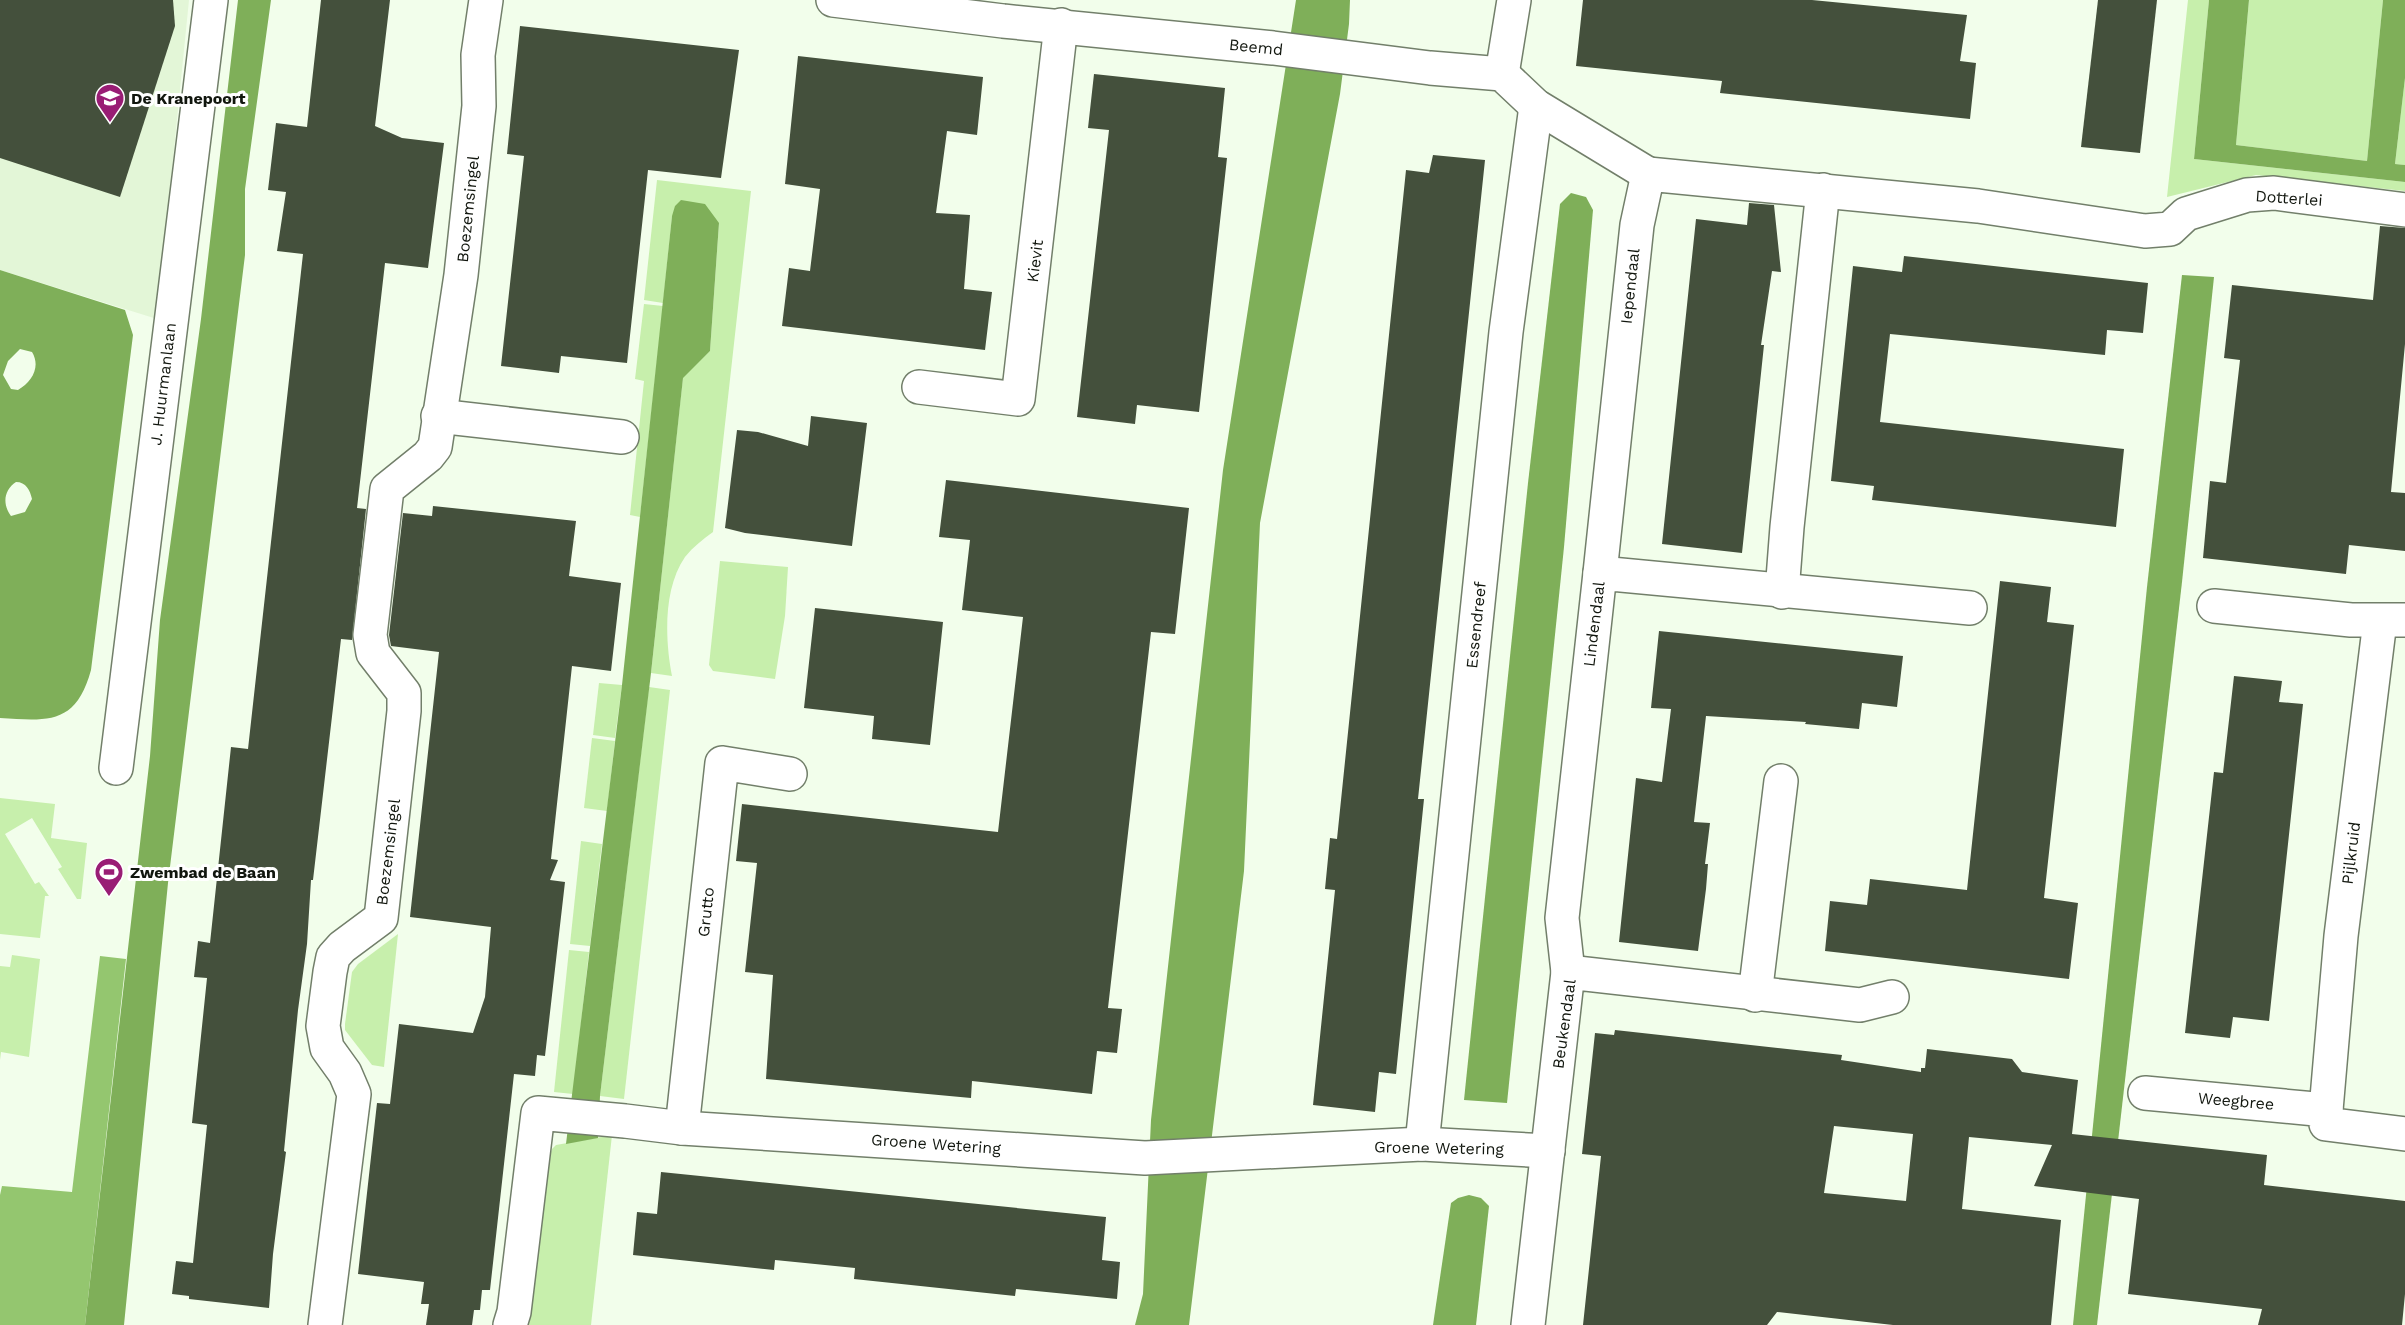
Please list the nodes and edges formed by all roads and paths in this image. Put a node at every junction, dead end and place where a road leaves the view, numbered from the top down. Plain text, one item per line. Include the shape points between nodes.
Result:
1 (211, 0) edge
2 (486, 0) edge
3 (833, 0) edge
4 (1514, 0) edge
5 (1061, 25) junction
6 (1502, 75) junction
7 (1536, 106) junction
8 (1648, 174) junction
9 (1823, 190) junction
10 (2405, 210) edge
11 (919, 387) dead end
12 (438, 416) junction
13 (622, 437) dead end
14 (1600, 573) junction
15 (1782, 592) junction
16 (2214, 606) dead end
17 (1970, 608) dead end
18 (2392, 621) edge
19 (116, 768) dead end
20 (790, 774) dead end
21 (1781, 781) dead end
22 (1568, 972) junction
23 (1755, 995) junction
24 (1892, 997) dead end
25 (2145, 1093) dead end
26 (2327, 1098) junction
27 (682, 1128) junction
28 (2405, 1134) edge
29 (1422, 1144) junction
30 (1548, 1151) junction
31 (326, 1325) edge
32 (510, 1325) edge
33 (1528, 1325) edge

1 - 19 street, J. Huurmanlaan
2 - 12 street, Boezemsingel via 461,275
3 - 5 street, Beemd
4 - 6 street
5 - 6 street, Beemd
5 - 11 street, Kievit via 1018,399
6 - 7 street
7 - 8 street
7 - 29 street, Essendreef via 1506,332
8 - 9 street
8 - 14 street, Iependaal via 1637,225
9 - 10 street, Dotterlei via 1978,206 2145,231 2170,229 2186,213 2247,195 2274,194
9 - 15 street
12 - 13 street
12 - 31 street, Boezemsingel via 435,447 387,489 370,635 373,653 404,693 404,711 381,918 333,957 323,1026 327,1048 354,1094
14 - 15 street, Lindendaal
14 - 22 street, Lindendaal via 1562,918
15 - 17 street, Lindendaal
16 - 18 street, Pijlkruid
18 - 26 street, Pijlkruid via 2341,936
20 - 27 street, Grutto via 722,763
21 - 23 street
22 - 23 street, Beukendaal
22 - 30 street, Beukendaal
23 - 24 street, Beukendaal via 1860,1005
25 - 26 street, Weegbree
26 - 28 street via 2326,1124
27 - 29 street, Groene Wetering via 1146,1158
27 - 32 street, Groene Wetering via 538,1113
29 - 30 street, Groene Wetering
30 - 33 street, Beukendaal

